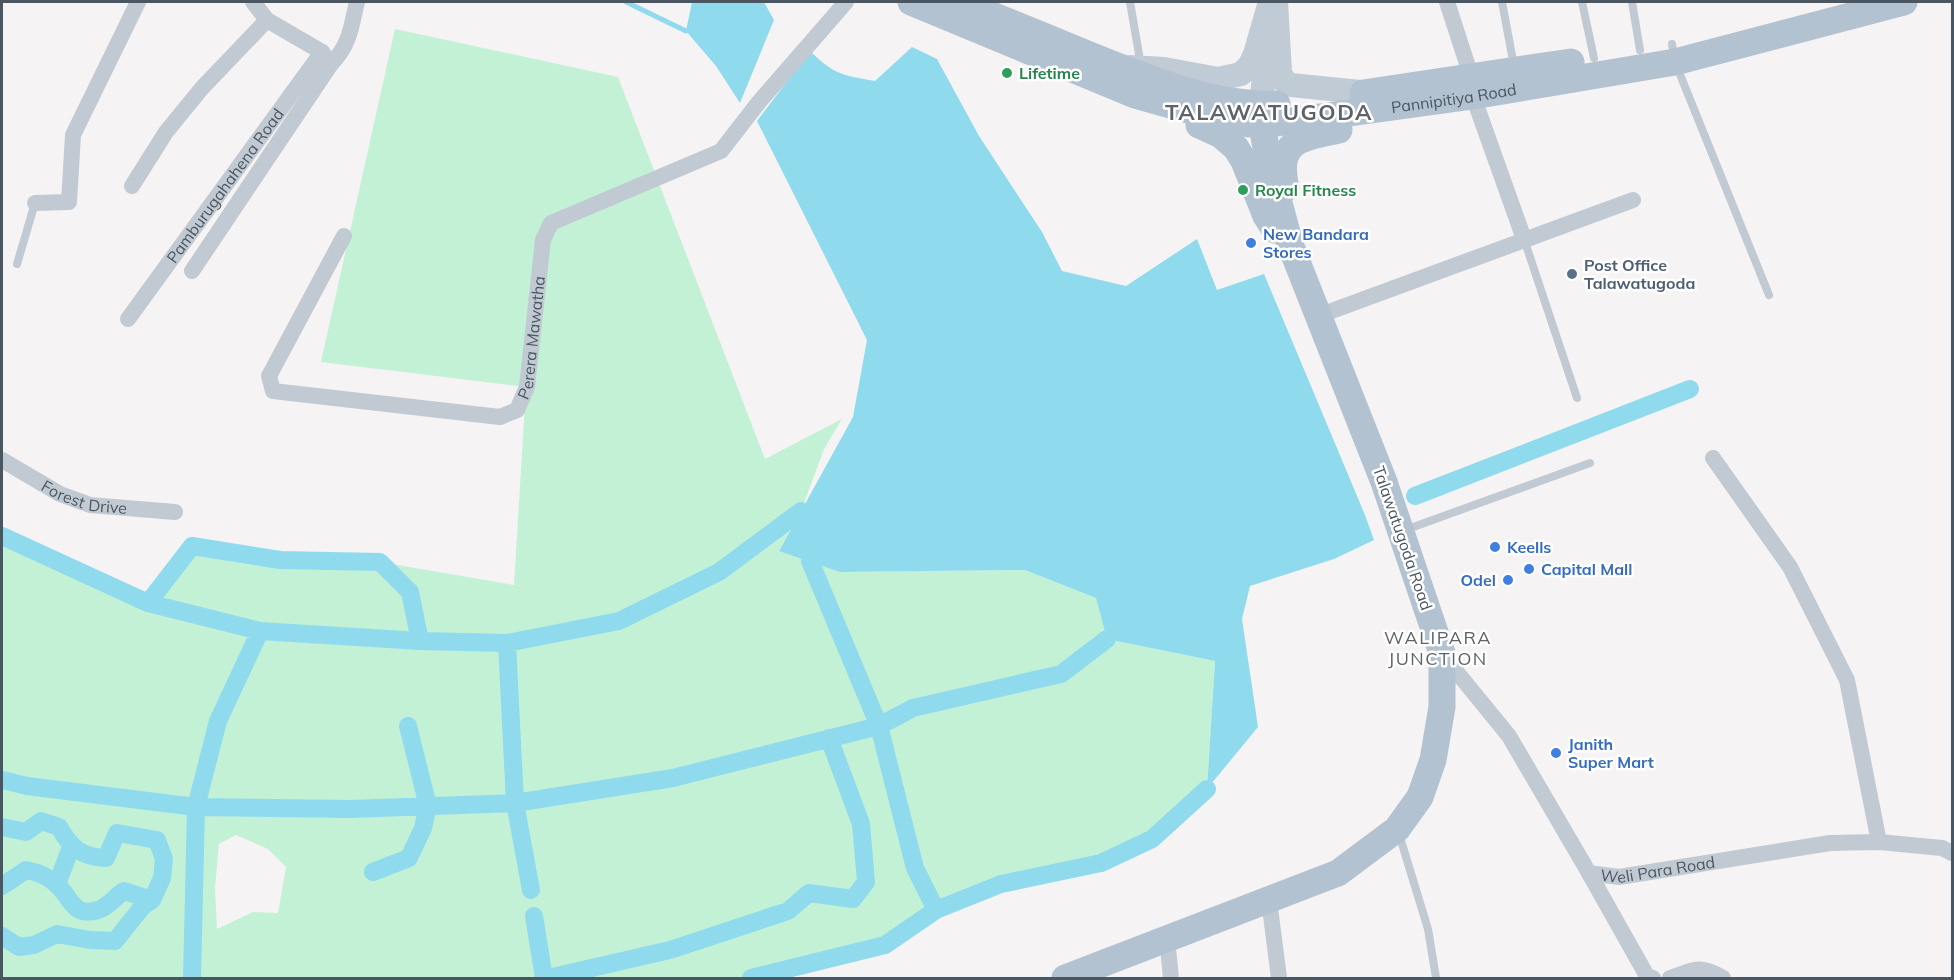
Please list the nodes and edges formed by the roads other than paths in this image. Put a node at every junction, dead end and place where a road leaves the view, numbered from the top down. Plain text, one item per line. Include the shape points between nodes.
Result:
1 (138, 2) edge
2 (253, 2) edge
3 (357, 2) edge
4 (846, 2) edge
5 (911, 2) edge
6 (959, 2) edge
7 (1130, 2) edge
8 (1273, 2) edge
9 (1447, 2) edge
10 (1502, 2) edge
11 (1582, 2) edge
12 (1632, 2) edge
13 (1836, 2) edge
14 (1904, 2) edge
15 (267, 20) junction
16 (1640, 50) junction
17 (1674, 53) junction
18 (326, 58) junction
19 (1594, 58) junction
20 (1515, 70) junction
21 (1144, 81) junction
22 (1472, 86) junction
23 (1370, 93) junction
24 (1409, 106) junction
25 (1262, 115) junction
26 (132, 186) dead end
27 (1633, 200) dead end
28 (35, 203) joint
29 (344, 236) dead end
30 (1524, 240) junction
31 (17, 264) dead end
32 (1299, 269) junction
33 (192, 271) dead end
34 (1769, 295) dead end
35 (1317, 316) junction
36 (128, 319) dead end
37 (1577, 398) dead end
38 (1713, 458) dead end
39 (2, 460) edge
40 (1590, 463) dead end
41 (175, 512) dead end
42 (1402, 531) junction
43 (1442, 653) junction
44 (1397, 829) junction
45 (1880, 843) junction
46 (1953, 853) edge
47 (1589, 873) junction
48 (1269, 900) junction
49 (1167, 938) junction
50 (1065, 978) edge
51 (1171, 978) edge
52 (1279, 978) edge
53 (1436, 978) edge
54 (1653, 978) edge
55 (1670, 978) edge
56 (1723, 978) edge

1 - 28 street via 73,135 69,202
2 - 15 street
3 - 18 street, Pamburugahahena Road via 342,53
4 - 29 street, Perera Mawatha via 721,151 551,223 543,240 526,387 517,410 500,417 273,391 269,376
5 - 21 main road, Pannipitiya Road via 1135,95
6 - 21 main road, Pannipitiya Road via 1113,64
7 - 21 lane
8 - 21 main road via 1255,54 1241,74 1218,79 1182,71
8 - 23 main road via 1284,81
8 - 25 main road
9 - 22 street
10 - 20 lane
11 - 19 lane
12 - 16 lane
13 - 17 main road, Pannipitiya Road
14 - 17 main road, Pannipitiya Road
15 - 18 street
15 - 26 street via 180,114
16 - 17 main road, Pannipitiya Road
16 - 19 main road, Pannipitiya Road
17 - 22 main road, Pannipitiya Road
17 - 34 lane
18 - 33 street, Pamburugahahena Road
18 - 36 street, Pamburugahahena Road
19 - 20 main road, Pannipitiya Road
20 - 22 main road, Pannipitiya Road
21 - 25 main road, Pannipitiya Road via 1231,122
21 - 32 main road via 1236,148 1266,216
22 - 23 main road, Pannipitiya Road
22 - 24 main road, Pannipitiya Road
22 - 30 street
23 - 25 main road, Pannipitiya Road via 1299,102
24 - 25 main road, Pannipitiya Road
24 - 32 main road via 1376,122 1297,140 1288,148 1282,173
25 - 32 main road, Talawatugoda Road via 1277,202
27 - 30 street
28 - 31 lane
30 - 35 street
30 - 37 lane
32 - 35 main road, Talawatugoda Road
35 - 42 main road, Talawatugoda Road
38 - 45 street via 1790,567 1847,680
39 - 41 street, Forest Drive via 60,494 90,505
40 - 42 lane
42 - 43 main road, Talawatugoda Road
43 - 44 main road, Talawatugoda Road via 1442,707 1434,760 1420,798
43 - 47 street, Weli Para Road via 1509,736
44 - 48 main road, Talawatugoda Road via 1338,873
44 - 53 lane via 1428,929
45 - 46 street, Weli Para Road via 1942,848
45 - 47 street, Weli Para Road via 1830,843 1619,877
47 - 54 street via 1647,975
48 - 49 main road, Talawatugoda Road
48 - 52 street
49 - 50 main road, Talawatugoda Road
49 - 51 street
55 - 56 street via 1699,969

